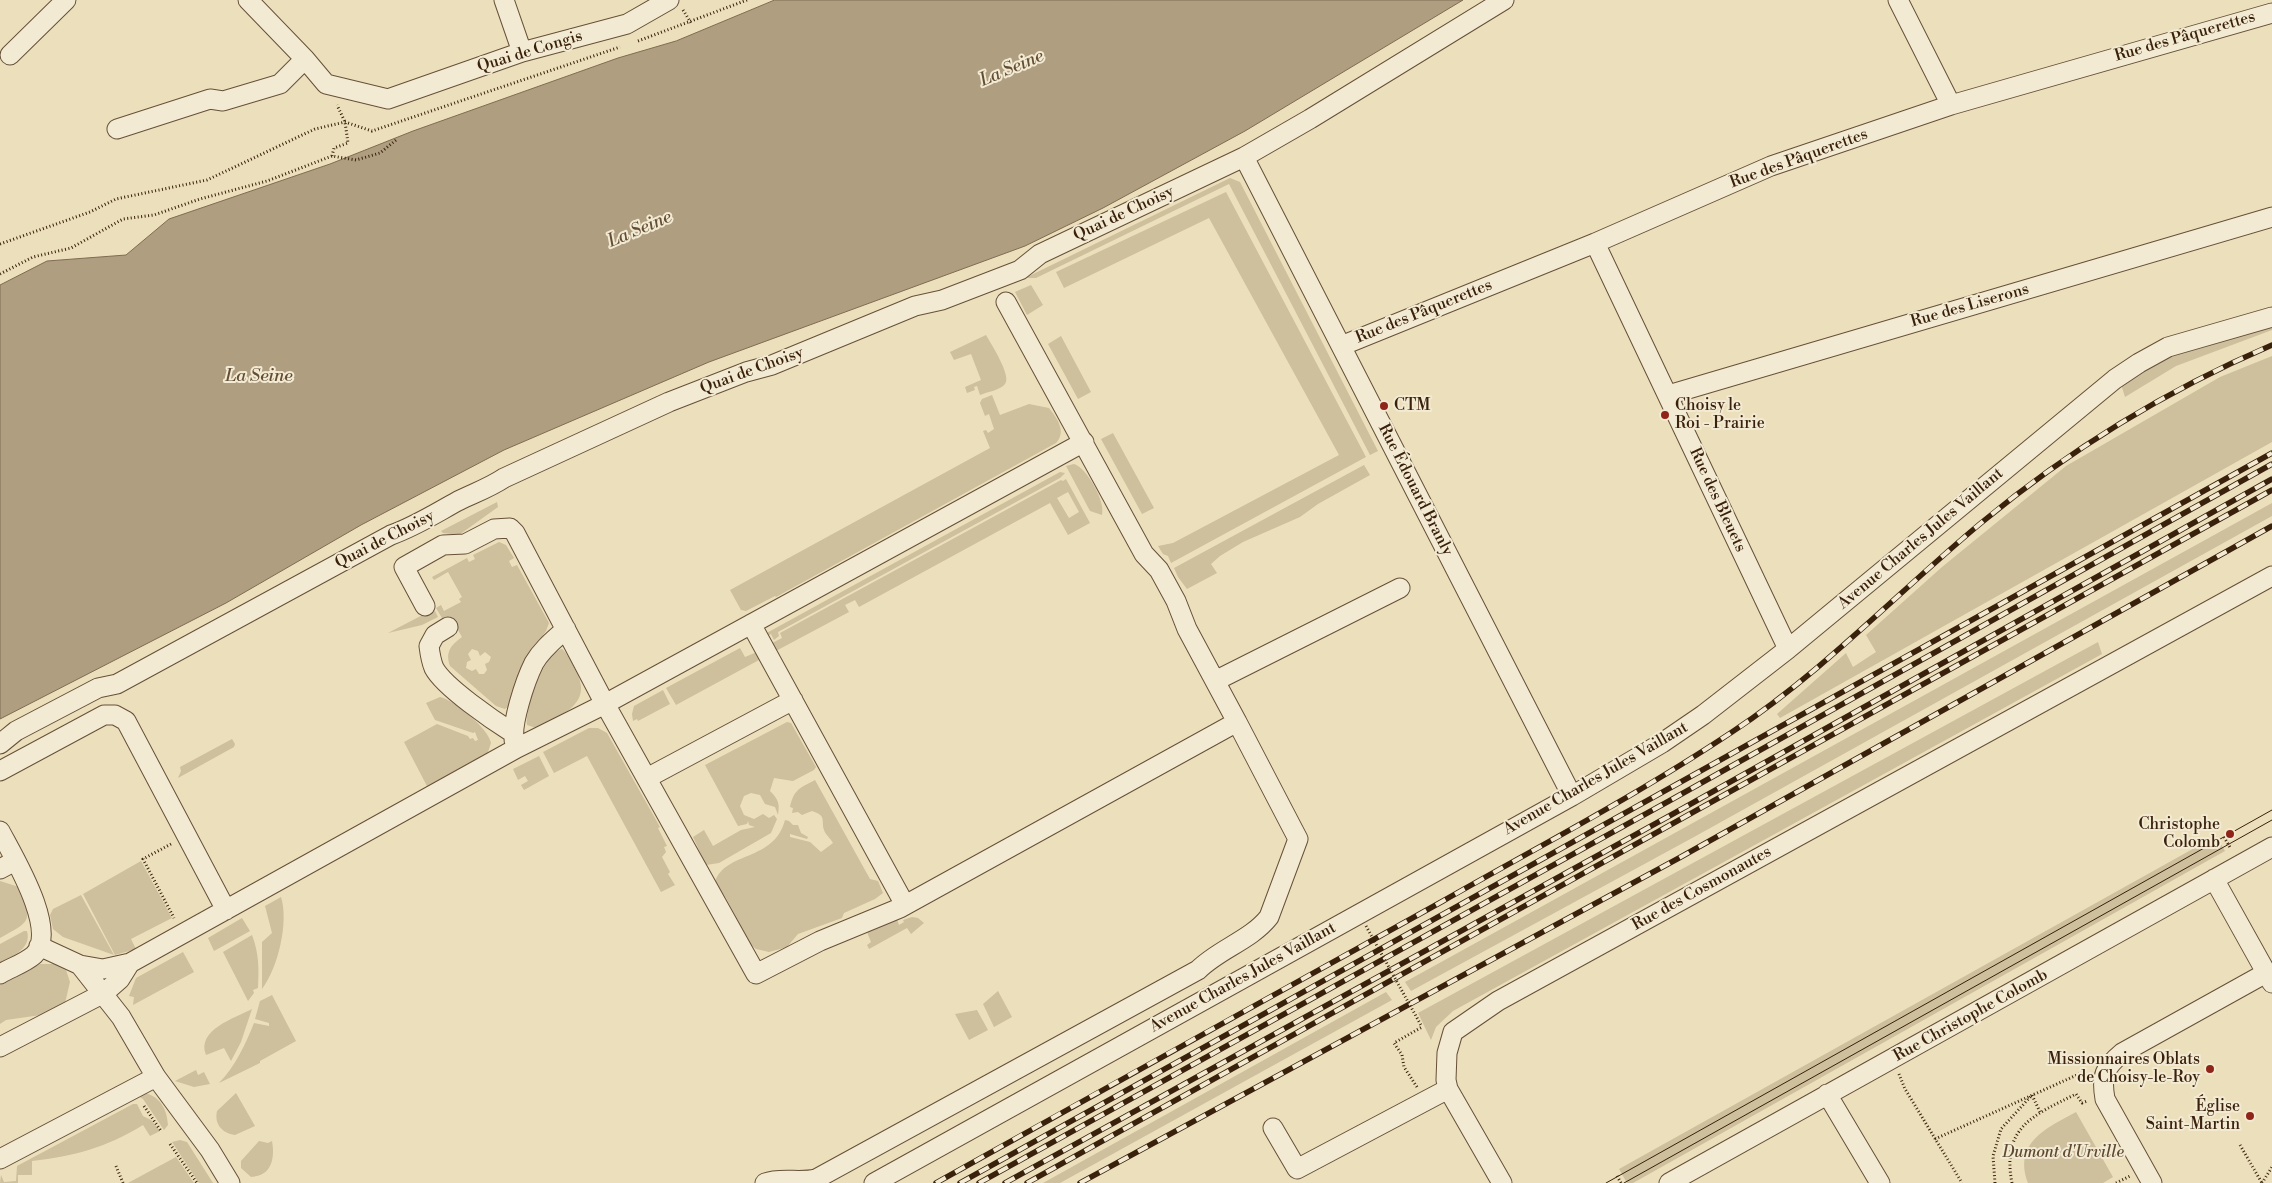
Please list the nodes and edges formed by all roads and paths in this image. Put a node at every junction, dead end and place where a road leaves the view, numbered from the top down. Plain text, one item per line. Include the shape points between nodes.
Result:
1 (66, 0) edge
2 (248, 0) edge
3 (504, 0) edge
4 (669, 0) edge
5 (747, 0) edge
6 (1504, 0) edge
7 (1898, 0) edge
8 (2272, 12) edge
9 (634, 42) dead end
10 (625, 45) dead end
11 (522, 52) junction
12 (10, 55) dead end
13 (305, 59) junction
14 (1951, 105) junction
15 (345, 122) junction
16 (117, 129) dead end
17 (396, 140) dead end
18 (332, 156) junction
19 (1244, 157) junction
20 (2272, 217) edge
21 (1595, 243) junction
22 (0, 244) edge
23 (0, 274) edge
24 (1006, 302) dead end
25 (2272, 316) edge
26 (1340, 346) junction
27 (1668, 395) junction
28 (1084, 442) junction
29 (2272, 576) edge
30 (1400, 588) dead end
31 (425, 606) dead end
32 (751, 624) junction
33 (448, 628) dead end
34 (566, 629) junction
35 (1788, 649) junction
36 (1214, 682) junction
37 (793, 700) junction
38 (605, 704) junction
39 (1237, 722) junction
40 (515, 740) junction
41 (0, 744) edge
42 (0, 771) edge
43 (647, 778) junction
44 (1572, 796) junction
45 (182, 825) junction
46 (0, 831) edge
47 (2272, 847) edge
48 (8, 865) edge
49 (2214, 880) junction
50 (905, 904) junction
51 (226, 910) junction
52 (1366, 926) dead end
53 (183, 934) junction
54 (39, 946) junction
55 (130, 963) junction
56 (80, 965) junction
57 (0, 974) edge
58 (2269, 978) edge
59 (104, 993) junction
60 (0, 1047) edge
61 (1892, 1060) junction
62 (2108, 1065) junction
63 (156, 1077) junction
64 (1448, 1089) junction
65 (1827, 1094) junction
66 (2104, 1094) junction
67 (2032, 1095) junction
68 (1425, 1100) junction
69 (144, 1106) dead end
70 (2040, 1112) junction
71 (1273, 1128) dead end
72 (161, 1131) dead end
73 (1936, 1139) junction
74 (170, 1144) dead end
75 (2240, 1145) dead end
76 (0, 1159) edge
77 (116, 1166) dead end
78 (2272, 1167) edge
79 (1617, 1176) dead end
80 (123, 1183) edge
81 (197, 1183) edge
82 (230, 1183) edge
83 (765, 1183) edge
84 (874, 1183) edge
85 (1502, 1183) edge
86 (1621, 1183) edge
87 (1669, 1183) edge
88 (1880, 1183) edge
89 (1962, 1183) edge
90 (1995, 1183) edge
91 (2012, 1183) edge
92 (2152, 1183) edge
93 (2262, 1183) edge

1 - 12 street
2 - 13 street
3 - 11 street
4 - 11 street, Quai de Congis via 627,24
5 - 9 path
6 - 19 street, Quai de Choisy
7 - 14 street
8 - 14 street, Rue des Pâquerettes
10 - 15 path via 372,131
11 - 13 street, Quai de Congis via 388,99 326,84
13 - 16 street via 280,84 222,101 210,99
14 - 21 street, Rue des Pâquerettes via 1771,166
15 - 18 path via 348,143 334,148
15 - 22 path via 315,130 207,180 116,199 90,212
17 - 18 path via 380,153 356,160
18 - 23 path via 259,184 154,215 123,219 71,248 33,256
19 - 26 street, Rue Édouard Branly
19 - 41 street, Quai de Choisy via 1040,254 1020,270 942,300 915,306 772,365 669,402 504,478 487,490 391,535 117,684 98,688 24,727
20 - 27 street, Rue des Liserons
21 - 26 street, Rue des Pâquerettes
21 - 27 street, Rue des Bleuets
24 - 28 street
25 - 35 street, Avenue Charles Jules Vaillant via 2168,348 2139,362
26 - 44 street, Rue Édouard Branly
27 - 35 street, Rue des Bleuets
28 - 32 street
28 - 36 street via 1144,554 1159,570 1176,601
29 - 64 street, Rue des Cosmonautes via 1498,1001 1453,1032 1447,1053
30 - 36 street
31 - 34 street via 404,567 443,545 465,544 494,529 510,528 516,533
32 - 37 street
32 - 38 street
33 - 40 street via 435,635 429,646 434,669
34 - 38 street
34 - 40 street via 534,662 523,693
35 - 44 street, Avenue Charles Jules Vaillant via 1703,716
36 - 39 street
37 - 43 street
37 - 50 street
38 - 40 street
38 - 43 street
39 - 50 street
39 - 83 street via 1298,839 1269,916 1262,926 1198,970 816,1180
40 - 51 street
42 - 45 street via 104,715 114,715 126,721
43 - 50 street via 756,974 820,941
44 - 84 street, Avenue Charles Jules Vaillant
45 - 51 street
45 - 53 path via 170,831 176,841 143,859
46 - 48 street
47 - 49 street, Rue Christophe Colomb
48 - 54 street via 30,888 42,937
49 - 58 street
49 - 61 street, Rue Christophe Colomb
51 - 53 street
52 - 68 path, bridge via 1422,1027 1394,1042 1402,1055 1404,1067
53 - 55 street
54 - 56 street
54 - 57 street via 34,955
55 - 56 street via 103,969
55 - 59 street via 120,979
56 - 59 street
58 - 62 street via 2122,1053
59 - 60 street
59 - 63 street
61 - 65 street, Rue Christophe Colomb
61 - 73 path via 1905,1089
62 - 66 street via 2102,1084
62 - 67 path via 2083,1071
63 - 76 street
63 - 82 street
64 - 68 street
64 - 85 street, Rue des Cosmonautes
65 - 87 street, Rue Christophe Colomb
65 - 88 street
66 - 70 path via 2082,1103 2076,1094
66 - 92 street
67 - 70 path
67 - 73 path
67 - 90 path via 2001,1129 1992,1156
68 - 71 street via 1297,1169
69 - 72 path
70 - 91 path via 2022,1127 2010,1147
73 - 89 path
74 - 81 path
75 - 93 path
77 - 80 path
78 - 93 path
79 - 86 path

